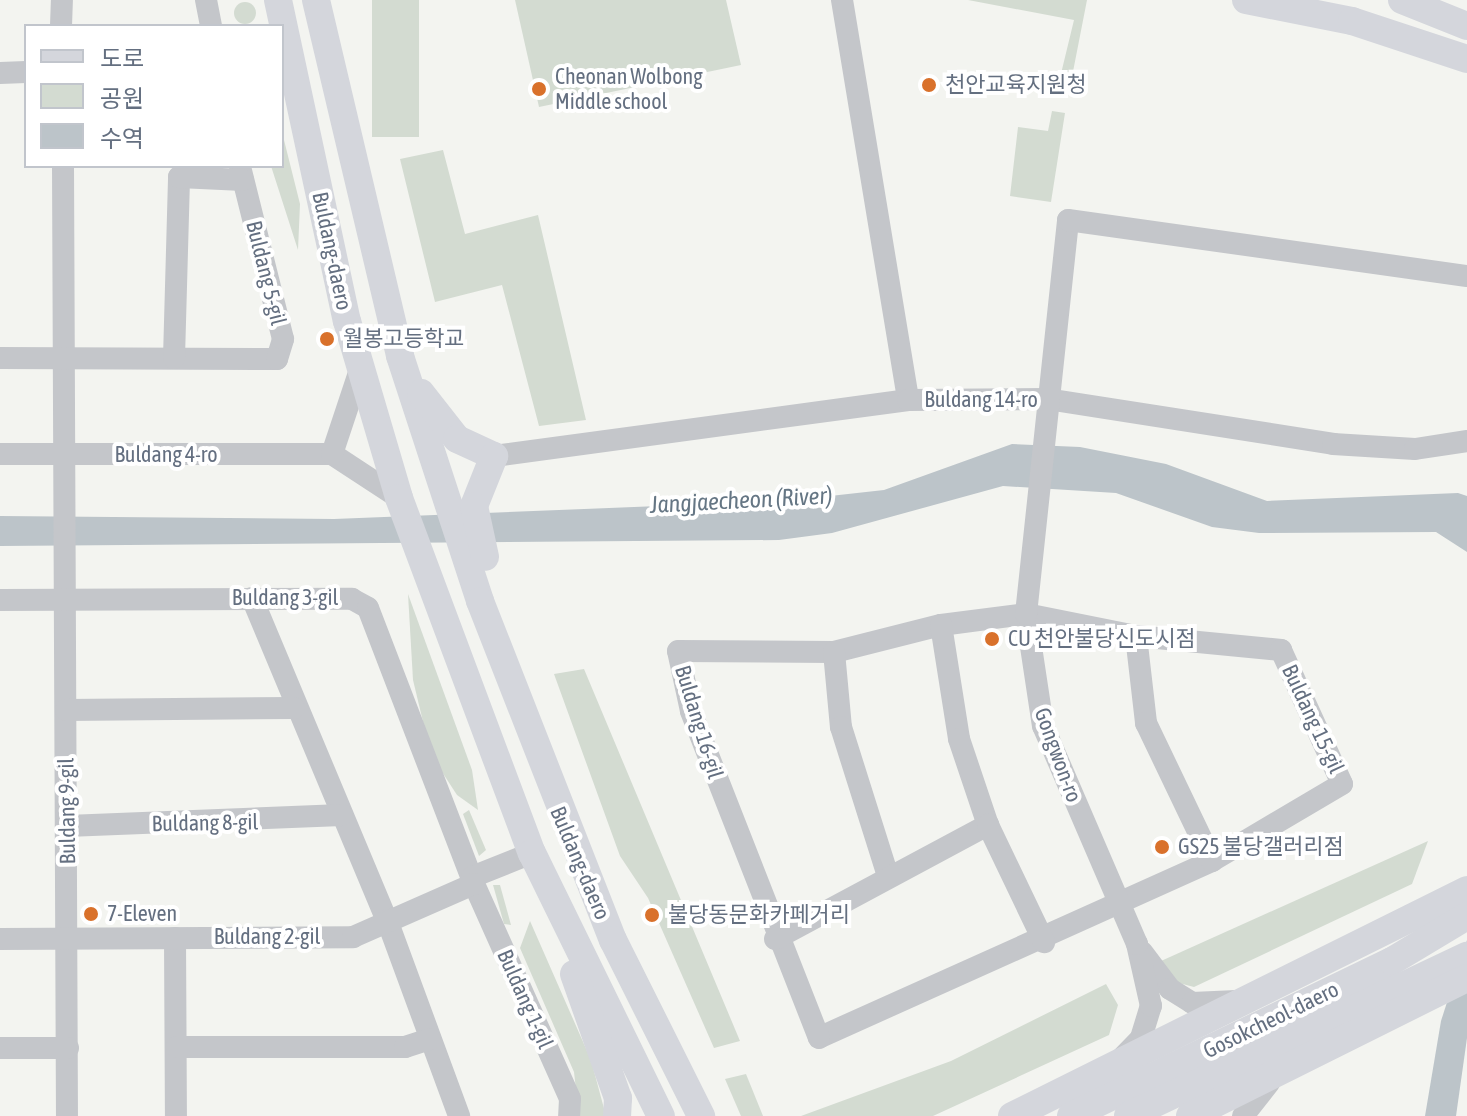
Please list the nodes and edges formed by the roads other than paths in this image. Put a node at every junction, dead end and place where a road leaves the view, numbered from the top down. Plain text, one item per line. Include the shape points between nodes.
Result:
1 (62, 0) edge
2 (206, 0) edge
3 (278, 0) edge
4 (316, 0) edge
5 (842, 0) edge
6 (1246, 0) edge
7 (1402, 0) edge
8 (61, 24) edge
9 (211, 24) edge
10 (283, 24) edge
11 (1467, 26) edge
12 (284, 27) edge
13 (1467, 59) edge
14 (24, 72) edge
15 (0, 73) edge
16 (63, 168) edge
17 (242, 173) edge
18 (1467, 276) edge
19 (67, 357) junction
20 (0, 358) edge
21 (174, 358) junction
22 (404, 369) junction
23 (360, 370) junction
24 (1047, 399) junction
25 (908, 400) junction
26 (1467, 441) edge
27 (0, 454) edge
28 (332, 454) junction
29 (64, 455) junction
30 (494, 456) junction
31 (399, 498) junction
32 (252, 598) junction
33 (64, 599) junction
34 (0, 600) edge
35 (480, 601) junction
36 (1026, 614) junction
37 (941, 625) junction
38 (1136, 636) junction
39 (834, 652) junction
40 (294, 708) junction
41 (66, 710) junction
42 (342, 815) junction
43 (988, 825) junction
44 (67, 826) junction
45 (532, 853) junction
46 (1212, 861) junction
47 (888, 876) junction
48 (473, 881) junction
49 (1467, 890) edge
50 (1120, 905) junction
51 (558, 907) junction
52 (1467, 916) edge
53 (387, 920) junction
54 (69, 938) junction
55 (175, 938) junction
56 (0, 939) edge
57 (775, 939) junction
58 (1044, 942) junction
59 (1137, 944) junction
60 (1467, 956) edge
61 (1467, 978) edge
62 (1259, 998) junction
63 (430, 1039) junction
64 (177, 1047) junction
65 (0, 1048) edge
66 (68, 1048) junction
67 (1114, 1068) junction
68 (1285, 1068) junction
69 (678, 1072) junction
70 (67, 1116) edge
71 (176, 1116) edge
72 (459, 1116) edge
73 (569, 1116) edge
74 (617, 1116) edge
75 (661, 1116) edge
76 (701, 1116) edge
77 (710, 1116) edge
78 (1012, 1116) edge
79 (1071, 1116) edge
80 (1128, 1116) edge
81 (1190, 1116) edge
82 (1243, 1116) edge

1 - 8 street
2 - 9 street
3 - 10 main road, Buldang-daero
4 - 22 main road, Buldang-daero
5 - 25 street
6 - 13 main road via 1352,21
7 - 11 main road
12 - 23 main road, Buldang-daero
14 - 15 street
16 - 19 street
17 - 21 street, Buldang 5-gil via 179,177
17 - 21 street, Buldang 5-gil via 283,352 277,359
18 - 24 street via 1068,220
19 - 20 street, Buldang 5-gil
19 - 21 street, Buldang 5-gil
19 - 29 street
22 - 30 main road via 457,439
22 - 35 main road, Buldang-daero
23 - 28 street
23 - 31 main road, Buldang-daero
24 - 25 street, Buldang 14-ro
24 - 26 street, Buldang 14-ro via 1333,444 1415,449
24 - 36 street, Gongwon-ro
25 - 30 street, Buldang 14-ro
27 - 29 street, Buldang 4-ro
28 - 29 street, Buldang 4-ro
28 - 31 street
29 - 33 street, Buldang 9-gil
30 - 35 main road via 475,498 485,557
31 - 45 main road, Buldang-daero
32 - 33 street, Buldang 3-gil
32 - 40 street
32 - 48 street, Buldang 3-gil via 352,599 368,608
33 - 34 street, Buldang 3-gil
33 - 41 street, Buldang 9-gil
35 - 69 main road, Buldang-daero via 547,784
36 - 37 street, Buldang 16-gil
36 - 38 street, Buldang 15-gil
36 - 50 street, Gongwon-ro via 1043,726
37 - 39 street, Buldang 16-gil
37 - 43 street via 959,739
38 - 46 street via 1146,723
38 - 46 street, Buldang 15-gil via 1281,650 1342,784
39 - 47 street via 841,727
39 - 57 street, Buldang 16-gil via 678,651 691,711
40 - 41 street
40 - 42 street
41 - 44 street, Buldang 9-gil
42 - 44 street, Buldang 8-gil
42 - 53 street
43 - 47 street
43 - 58 street
44 - 54 street, Buldang 9-gil
45 - 48 street, Buldang 2-gil
45 - 51 main road, Buldang-daero
46 - 50 street, Buldang 15-gil
47 - 57 street
48 - 53 street, Buldang 2-gil
48 - 73 street, Buldang 1-gil via 570,1099
49 - 62 main road
50 - 58 street, Buldang 16-gil
50 - 59 street, Gongwon-ro
51 - 74 main road via 565,950 618,1098
51 - 75 main road, Buldang-daero
52 - 79 main road, Gosokcheol-daero via 1392,961
53 - 55 street, Buldang 2-gil via 353,937
53 - 63 street
54 - 55 street, Buldang 2-gil
54 - 56 street, Buldang 2-gil
54 - 66 street, Buldang 9-gil
55 - 64 street
57 - 58 street, Buldang 16-gil via 809,1038
59 - 62 street via 1170,989 1192,1003
59 - 67 street via 1151,1006 1141,1038
60 - 80 main road, Gosokcheol-daero
61 - 68 main road
62 - 67 main road
63 - 64 street via 405,1047
63 - 72 street
64 - 71 street
65 - 66 street
66 - 70 street, Buldang 9-gil
67 - 78 main road
68 - 81 main road
68 - 82 street via 1252,1098
69 - 76 main road, Buldang-daero
69 - 77 main road

